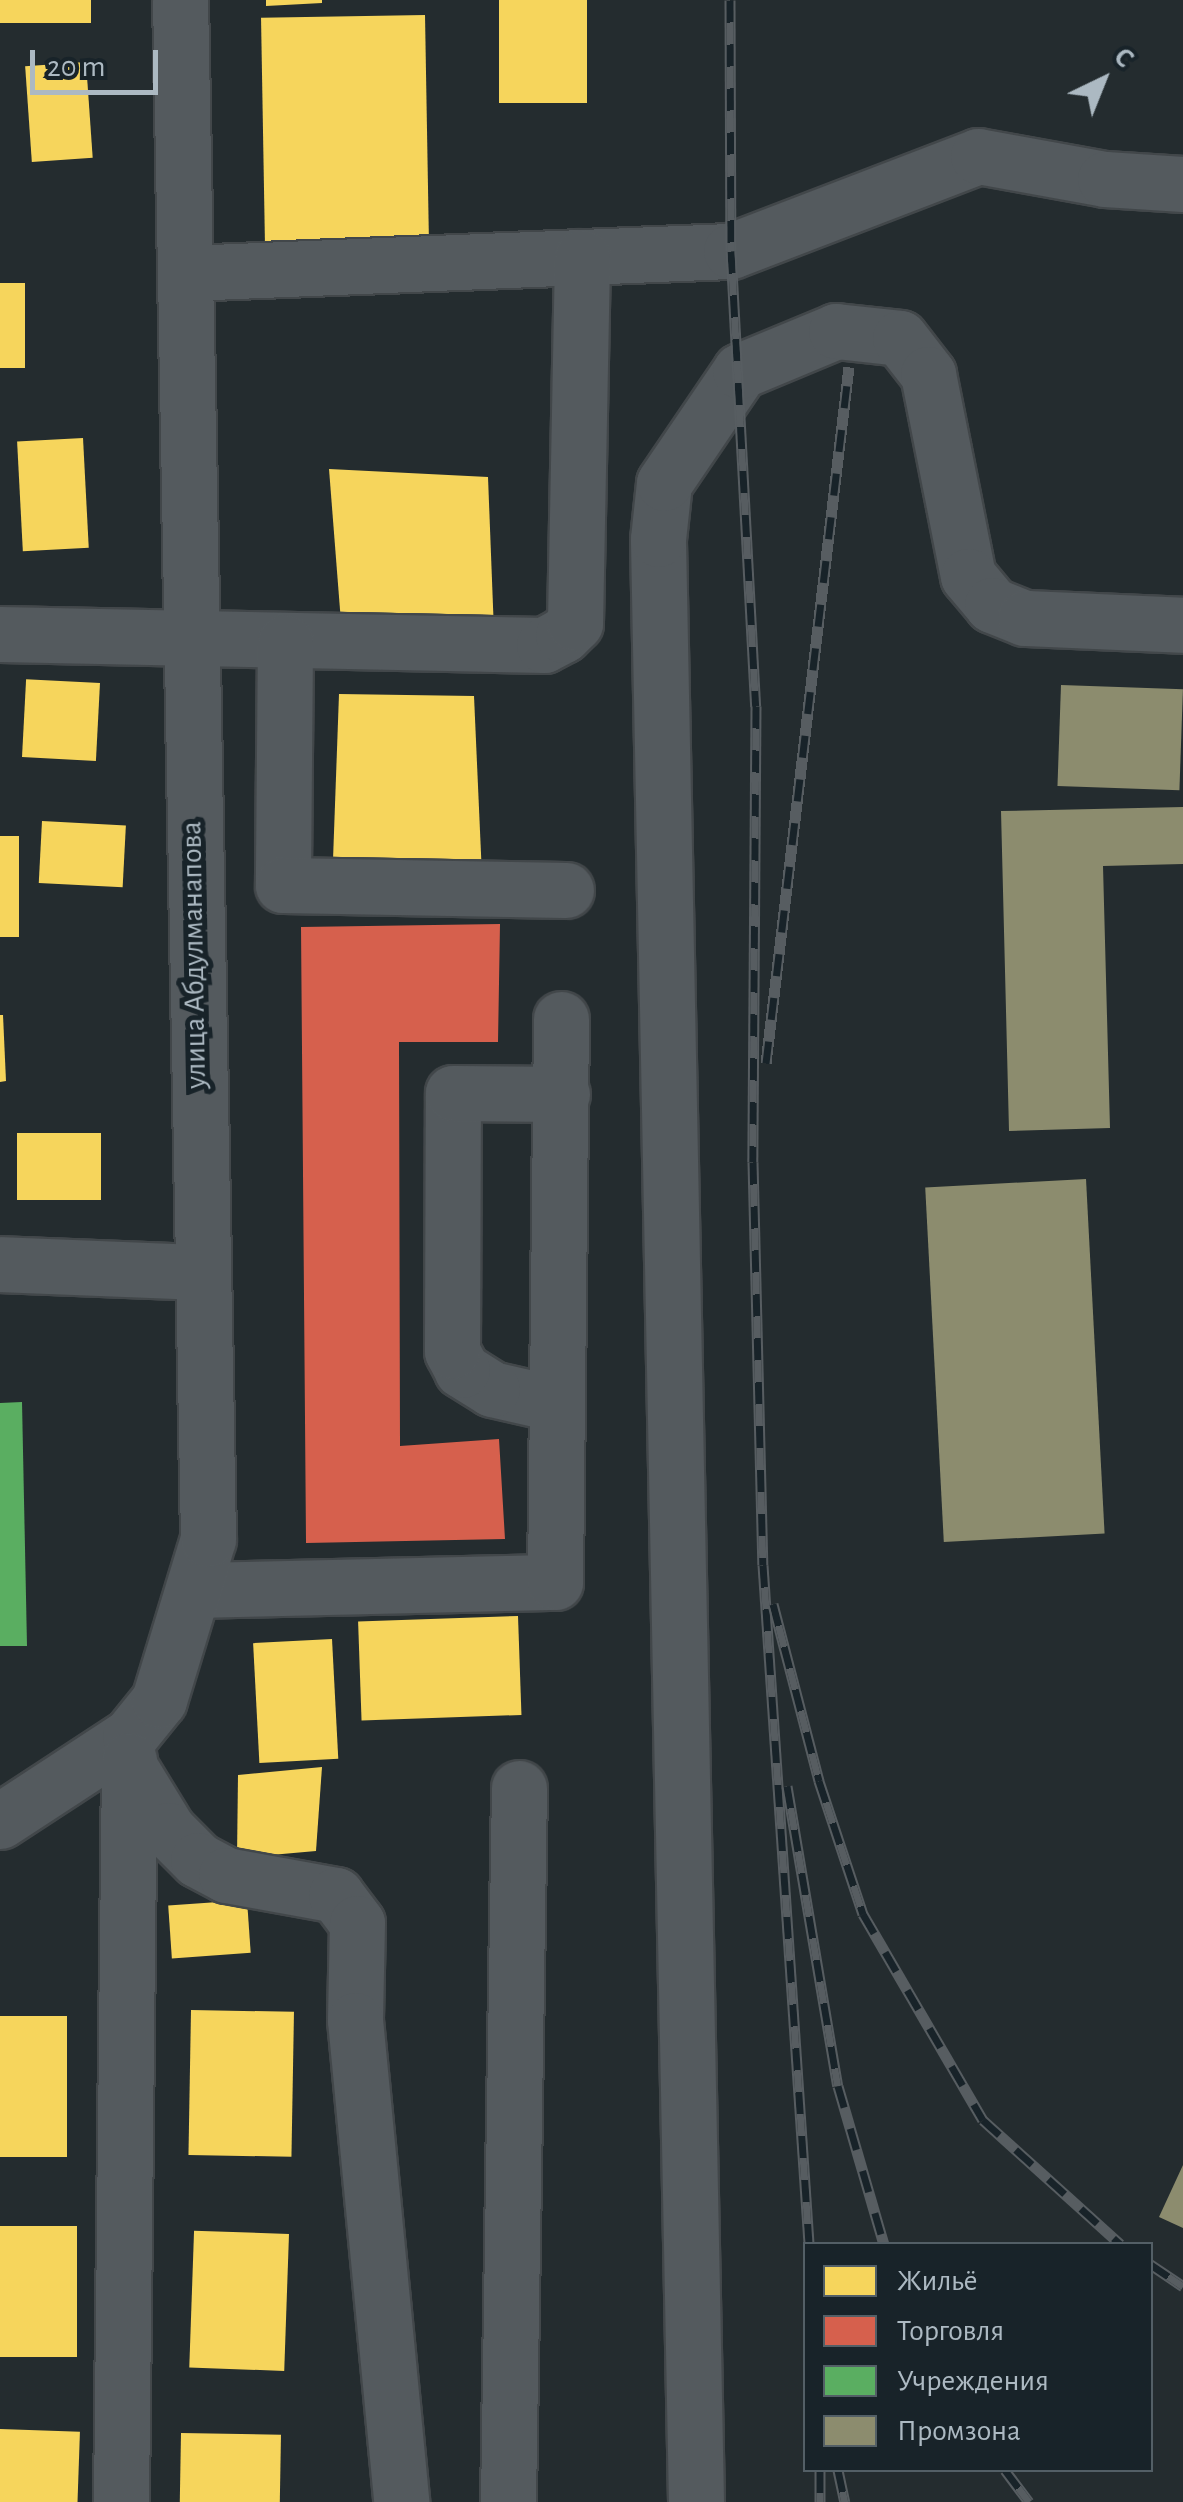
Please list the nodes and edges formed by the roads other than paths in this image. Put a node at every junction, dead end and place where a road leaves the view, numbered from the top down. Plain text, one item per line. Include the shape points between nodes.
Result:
1 (180, 0) edge
2 (1183, 184) edge
3 (582, 258) junction
4 (187, 274) junction
5 (1183, 625) edge
6 (0, 634) edge
7 (189, 638) junction
8 (285, 642) junction
9 (566, 890) dead end
10 (562, 1019) dead end
11 (562, 1094) junction
12 (0, 1264) edge
13 (200, 1272) junction
14 (553, 1402) junction
15 (197, 1590) junction
16 (130, 1751) junction
17 (519, 1788) dead end
18 (0, 1821) edge
19 (121, 2502) edge
20 (401, 2502) edge
21 (508, 2502) edge
22 (696, 2502) edge

1 - 4 street, улица Абдулманапова
2 - 3 street via 1105,179 978,156 732,251
3 - 4 street
3 - 8 street via 575,623 544,645
4 - 7 street, улица Абдулманапова
5 - 22 street via 1025,618 992,606 968,576 928,374 900,338 836,331 740,371 664,483 658,540
6 - 7 street
7 - 8 street
7 - 13 street, улица Абдулманапова
8 - 9 street via 283,885
10 - 11 street
11 - 14 street
11 - 14 street via 453,1094 452,1351 462,1370 492,1389
12 - 13 street
13 - 15 street, улица Абдулманапова via 208,1539
14 - 15 street via 556,1582
15 - 16 street, улица Абдулманапова via 160,1700
16 - 18 street, улица Абдулманапова
16 - 19 street
16 - 20 street via 168,1830 198,1860 226,1875 336,1896 357,1923 356,2020
17 - 21 street

